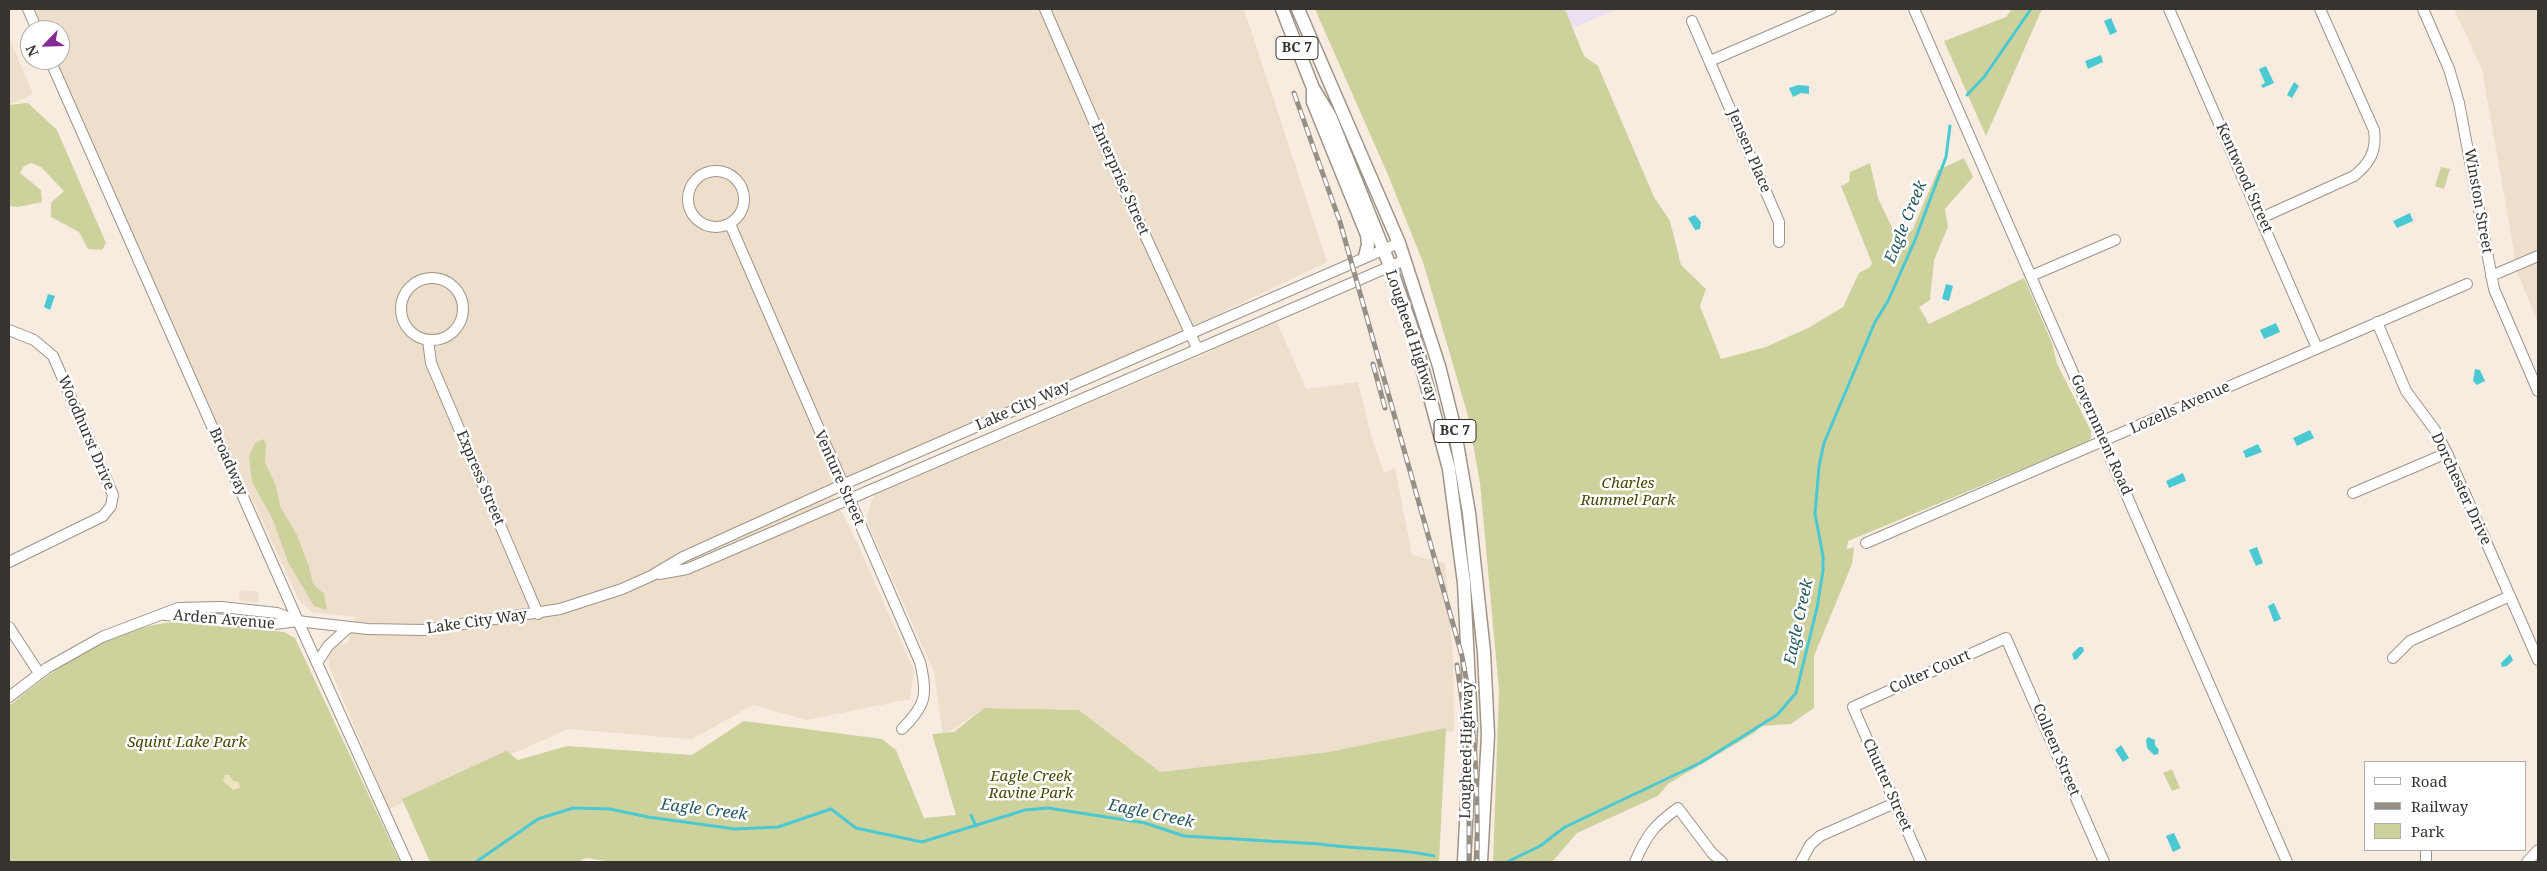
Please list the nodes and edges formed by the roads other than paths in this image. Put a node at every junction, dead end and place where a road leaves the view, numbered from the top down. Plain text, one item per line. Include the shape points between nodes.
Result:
1 (1045, 9) edge
2 (1282, 9) edge
3 (1298, 9) edge
4 (1830, 9) edge
5 (1914, 9) edge
6 (2169, 9) edge
7 (2320, 9) edge
8 (2423, 9) edge
9 (1692, 21) dead end
10 (1710, 61) junction
11 (54, 70) edge
12 (1313, 88) junction
13 (2261, 218) junction
14 (730, 224) junction
15 (2115, 240) dead end
16 (1779, 242) dead end
17 (1399, 243) junction
18 (1382, 249) junction
19 (1365, 256) junction
20 (2538, 256) edge
21 (1405, 260) junction
22 (1390, 266) junction
23 (2031, 276) junction
24 (2491, 276) junction
25 (2466, 284) dead end
26 (2377, 322) junction
27 (9, 330) edge
28 (1188, 333) junction
29 (428, 340) junction
30 (1197, 348) junction
31 (2317, 348) junction
32 (2538, 392) edge
33 (2103, 441) junction
34 (2447, 453) junction
35 (842, 485) junction
36 (2353, 494) dead end
37 (848, 500) junction
38 (1866, 543) dead end
39 (9, 562) edge
40 (651, 576) junction
41 (2510, 596) junction
42 (538, 614) junction
43 (298, 621) junction
44 (9, 627) edge
45 (348, 627) junction
46 (2006, 638) joint
47 (2393, 658) dead end
48 (2538, 660) edge
49 (317, 663) junction
50 (40, 673) junction
51 (9, 697) edge
52 (1853, 707) joint
53 (902, 729) dead end
54 (1895, 803) junction
55 (2537, 855) edge
56 (407, 862) edge
57 (1464, 862) edge
58 (1481, 862) edge
59 (1635, 862) edge
60 (1722, 862) edge
61 (1801, 862) edge
62 (1921, 862) edge
63 (2104, 862) edge
64 (2287, 862) edge
65 (2527, 862) edge

1 - 28 street, Enterprise Street
2 - 12 main road, Lougheed Highway / BC 7
3 - 17 main road, Lougheed Highway / BC 7
4 - 10 street
5 - 23 street, Government Road
6 - 13 street, Kentwood Street
7 - 13 street via 2374,130 2376,142 2366,166 2354,176
8 - 24 street, Winston Street via 2449,69 2459,103
9 - 10 street, Jensen Place
10 - 16 street, Jensen Place via 1779,222
11 - 43 street, Broadway
12 - 18 main road, Lougheed Highway / BC 7 via 1330,116
12 - 19 main road via 1313,102 1367,235
13 - 31 street, Kentwood Street
14 - 14 street via 742,211 740,185 726,173 716,171 698,176 688,192 687,202 695,219 712,228
14 - 35 street, Venture Street
15 - 23 street
17 - 18 street, Lake City Way
17 - 21 main road, Lougheed Highway / BC 7
18 - 19 street, Lake City Way
18 - 22 main road, Lougheed Highway / BC 7
19 - 28 street, Lake City Way
20 - 24 street
21 - 22 street, Lake City Way
21 - 58 main road, Lougheed Highway / BC 7 via 1439,366 1454,426 1469,513 1487,711
22 - 30 street, Lake City Way
22 - 57 main road, Lougheed Highway / BC 7 via 1411,326 1449,469 1464,583 1471,725
23 - 33 street, Government Road
24 - 32 street, Winston Street
25 - 26 street, Lozells Avenue
26 - 31 street, Lozells Avenue
26 - 34 street, Dorchester Drive via 2406,392 2435,430
27 - 39 street, Woodhurst Drive via 34,340 53,356 112,495 111,506 103,516
28 - 30 street, Enterprise Street
28 - 35 street, Lake City Way
29 - 29 street via 448,336 461,320 459,295 440,279 419,281 411,286 401,304 407,328
29 - 42 street, Express Street via 431,363
30 - 37 street, Lake City Way
31 - 33 street, Lozells Avenue
33 - 38 street, Lozells Avenue
33 - 64 street, Government Road
34 - 36 street
34 - 41 street, Dorchester Drive
35 - 37 street, Venture Street
35 - 40 street, Lake City Way via 683,557
37 - 40 street, Lake City Way via 687,569
37 - 53 street, Venture Street via 920,662 925,681 925,699 917,714
40 - 42 street, Lake City Way via 622,589
41 - 47 street via 2410,641
41 - 48 street, Dorchester Drive
42 - 45 street, Lake City Way via 423,630
43 - 45 street, Lake City Way
43 - 49 street, Broadway
43 - 50 street, Arden Avenue via 274,624 164,615 118,630
44 - 50 street
45 - 49 street via 328,646
46 - 52 street, Colter Court
46 - 63 street, Colleen Street
49 - 56 street, Broadway
50 - 51 street, Arden Avenue
52 - 54 street, Chutter Street
54 - 61 street via 1820,836 1810,845
54 - 62 street, Chutter Street
55 - 65 street
59 - 60 street via 1646,837 1678,808

